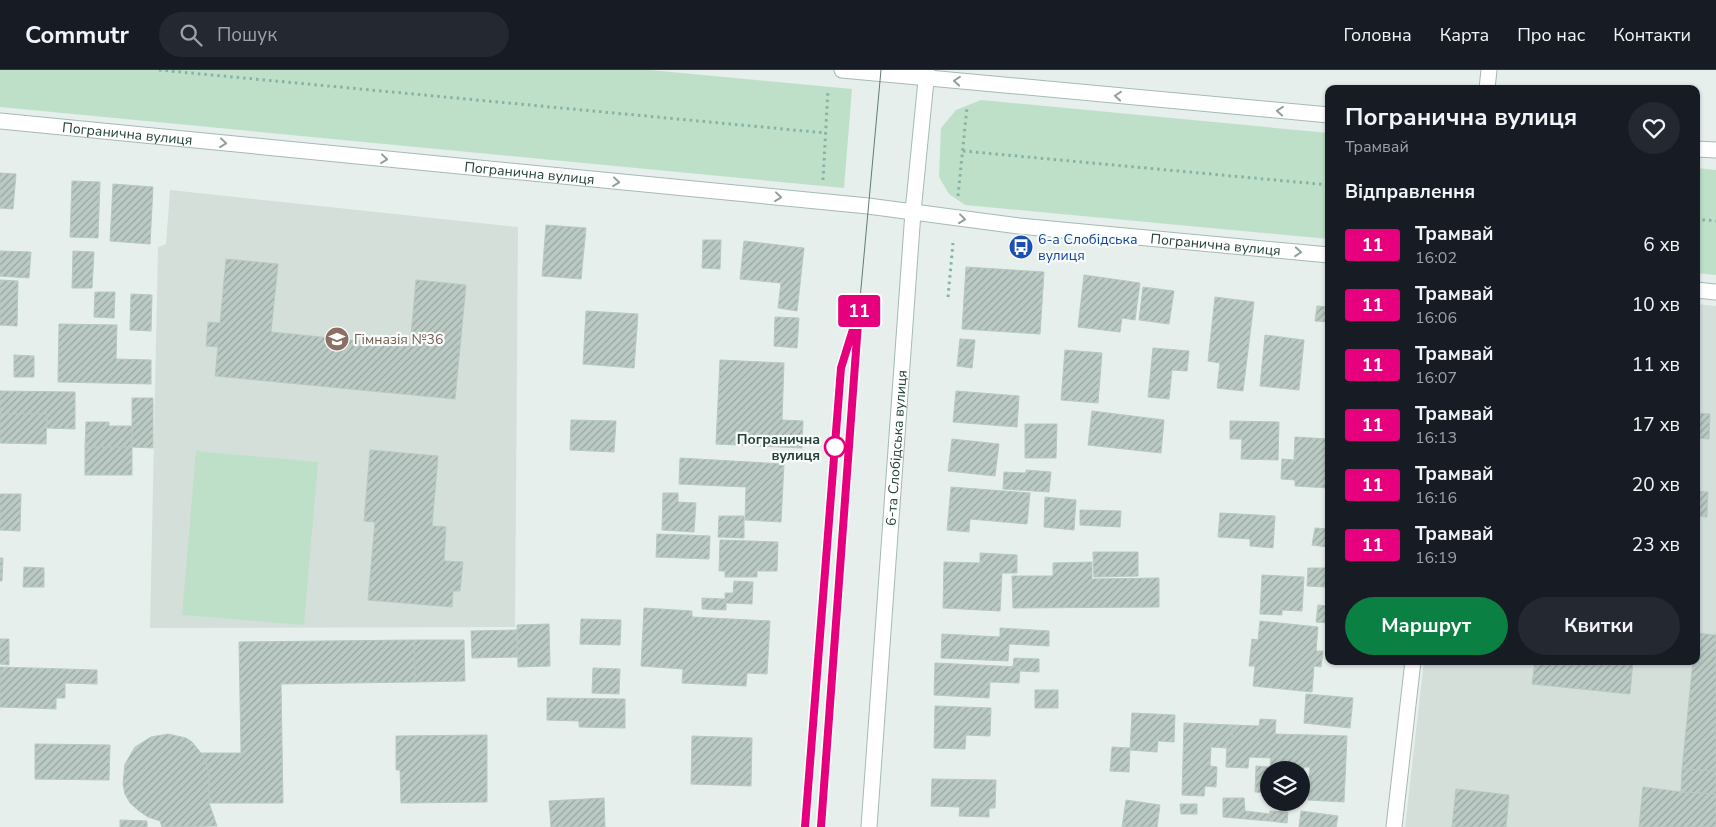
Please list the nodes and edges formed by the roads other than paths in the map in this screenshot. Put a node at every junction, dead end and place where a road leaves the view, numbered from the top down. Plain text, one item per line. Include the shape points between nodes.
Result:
1 (842, 70) edge
2 (1490, 70) edge
3 (926, 74) edge
4 (1488, 85) edge
5 (1325, 115) edge
6 (0, 121) edge
7 (1700, 149) edge
8 (1716, 150) edge
9 (914, 212) junction
10 (1325, 255) edge
11 (1700, 290) edge
12 (1716, 292) edge
13 (1413, 665) edge
14 (869, 827) edge
15 (1394, 827) edge

1 - 3 main road
2 - 4 main road
5 -> 3 main road
3 - 9 main road, 6-та Слобідська вулиця
6 -> 9 main road, Погранична вулиця
7 - 8 main road
9 -> 10 main road, Погранична вулиця via 1019,226
9 - 14 main road, 6-та Слобідська вулиця
11 - 12 main road
13 - 15 main road

